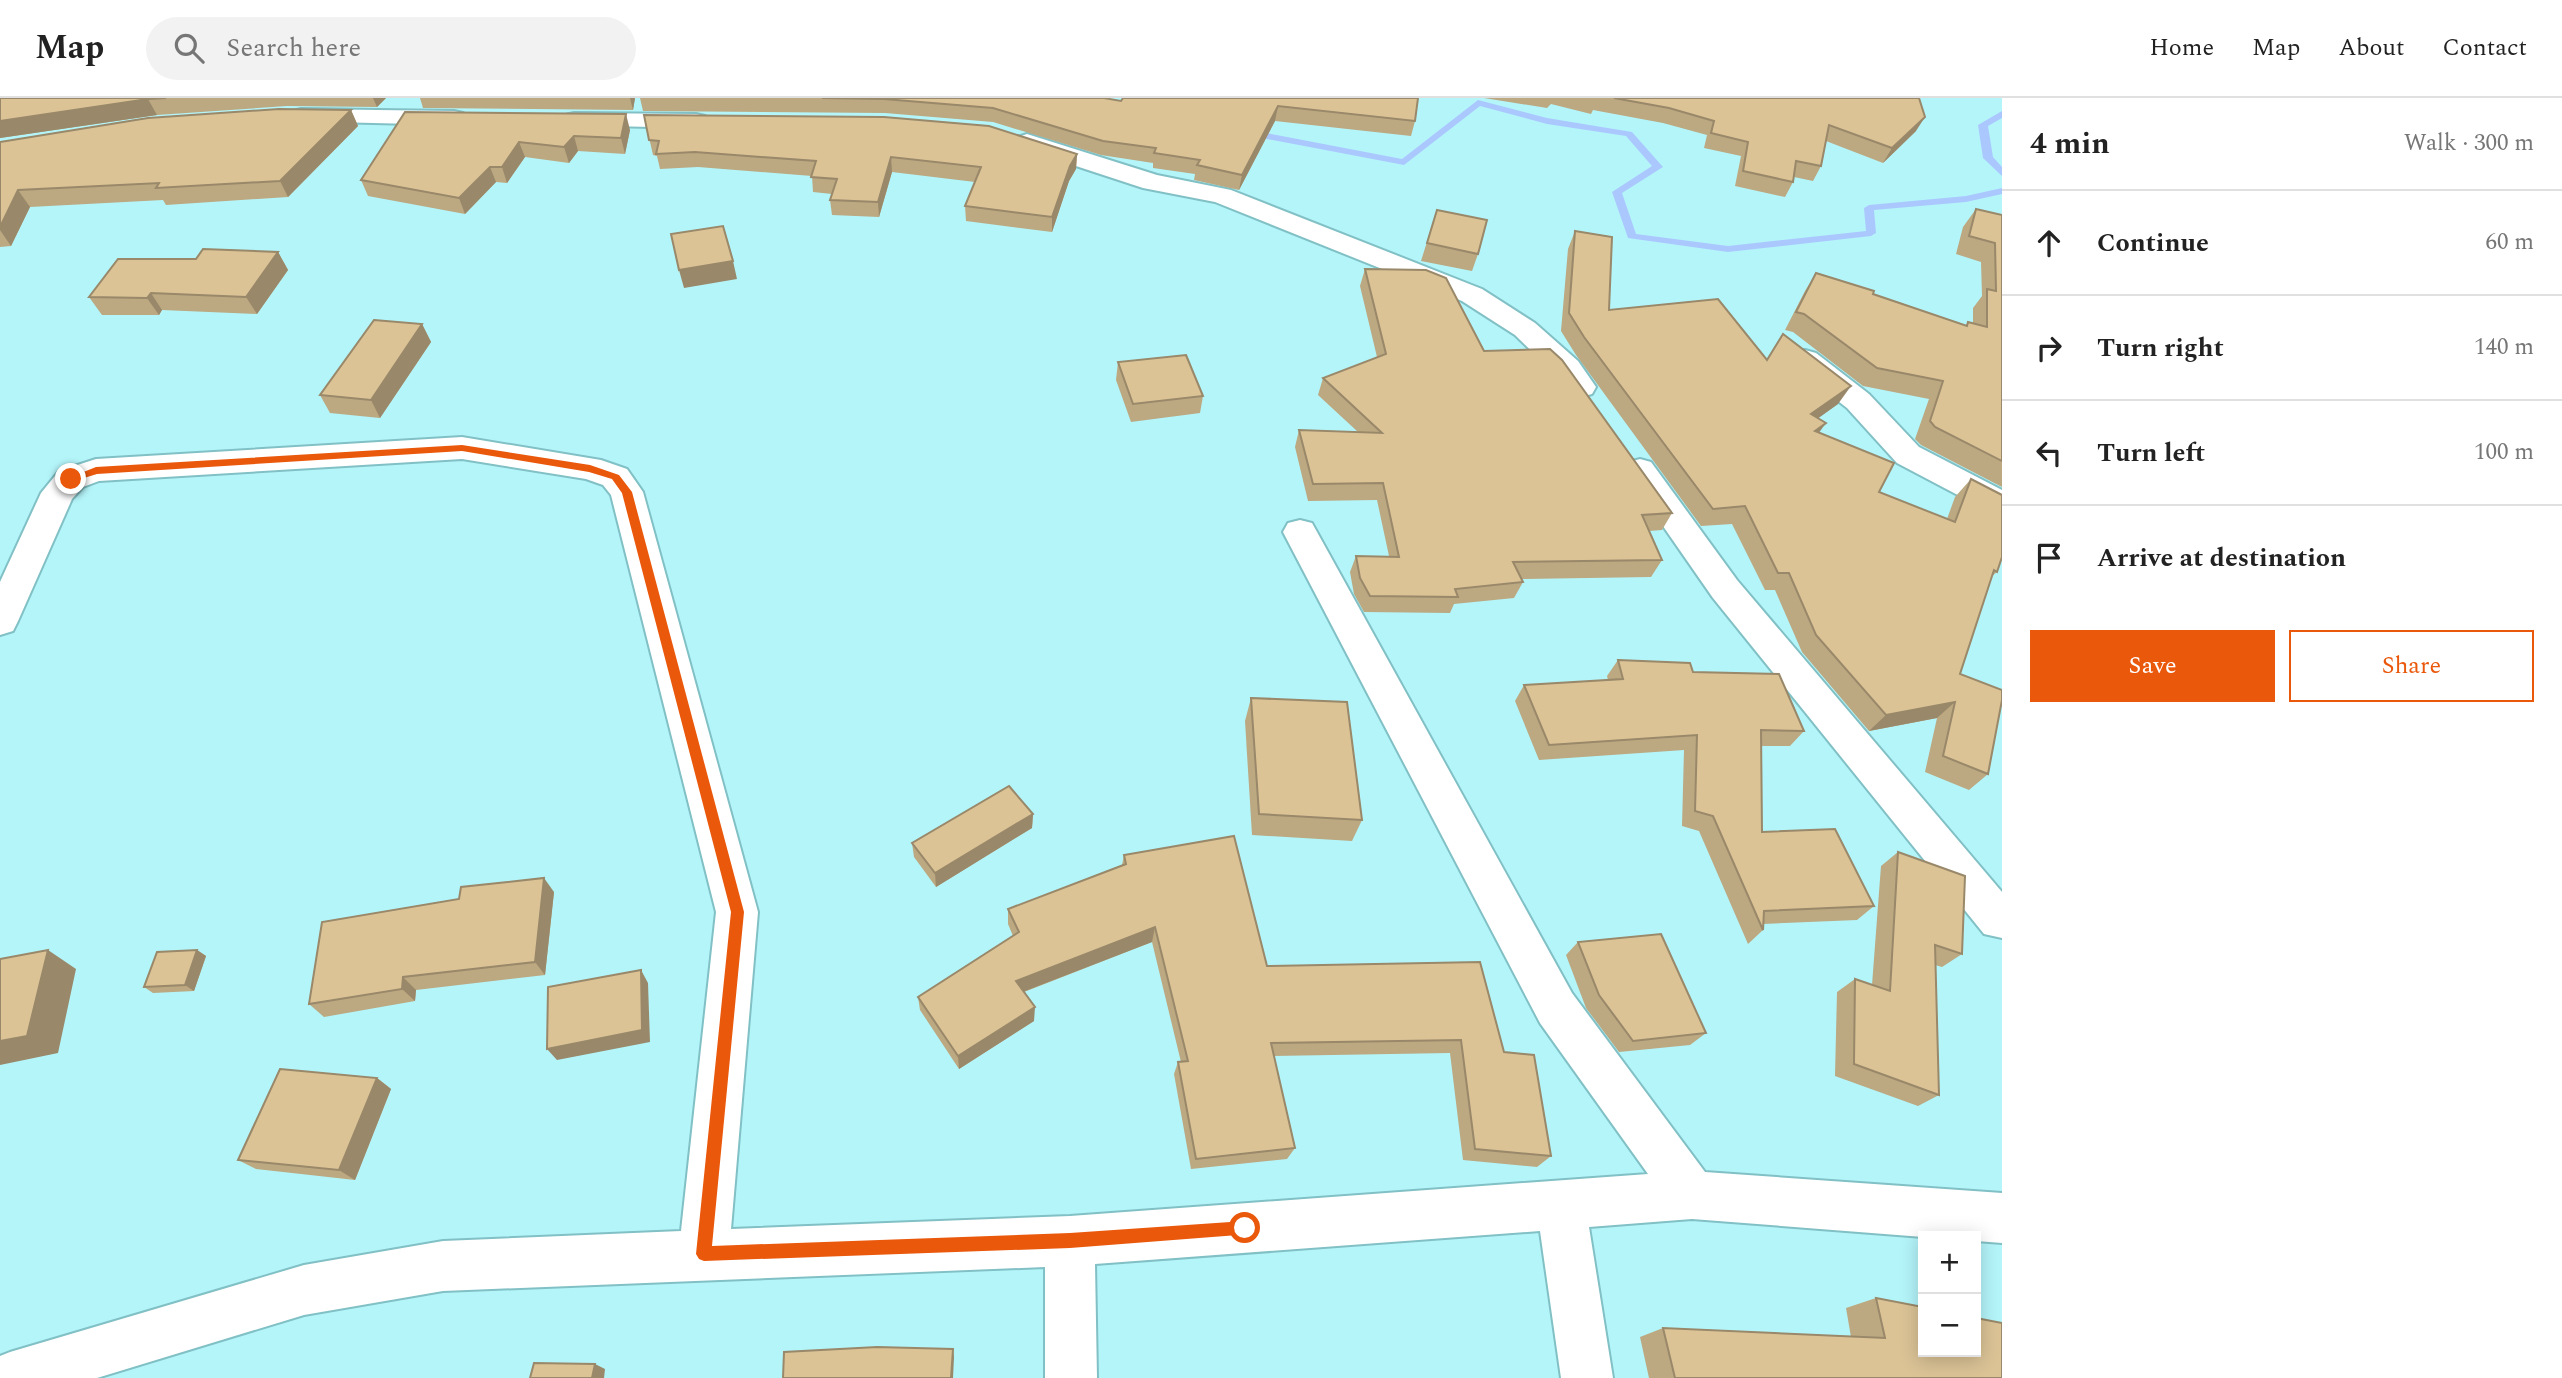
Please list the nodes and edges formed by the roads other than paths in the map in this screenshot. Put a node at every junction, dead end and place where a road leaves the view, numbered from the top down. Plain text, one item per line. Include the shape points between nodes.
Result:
1 (274, 117) edge
2 (480, 118) edge
3 (549, 119) edge
4 (727, 121) edge
5 (1006, 136) edge
6 (1781, 341) edge
7 (1599, 412) edge
8 (1622, 445) edge
9 (2002, 503) edge
10 (1300, 532) dead end
11 (0, 621) edge
12 (2001, 922) edge
13 (1692, 1195) junction
14 (1561, 1203) junction
15 (2002, 1219) edge
16 (1070, 1241) junction
17 (704, 1254) junction
18 (10, 1378) edge
19 (1071, 1378) edge
20 (1587, 1378) edge

1 - 2 street
3 - 4 street
5 - 7 street via 1152,182 1222,196 1472,295 1525,329 1567,368
6 - 9 street via 1858,401 1908,455
8 - 12 street via 1725,589
10 - 13 street via 1556,1008
11 - 17 street via 58,494 71,479 96,470 462,448 590,468 615,477 627,492 737,912
13 - 14 street
13 - 15 street
14 - 16 street
14 - 20 street
16 - 17 street
16 - 19 street
17 - 18 street via 443,1266 317,1288

